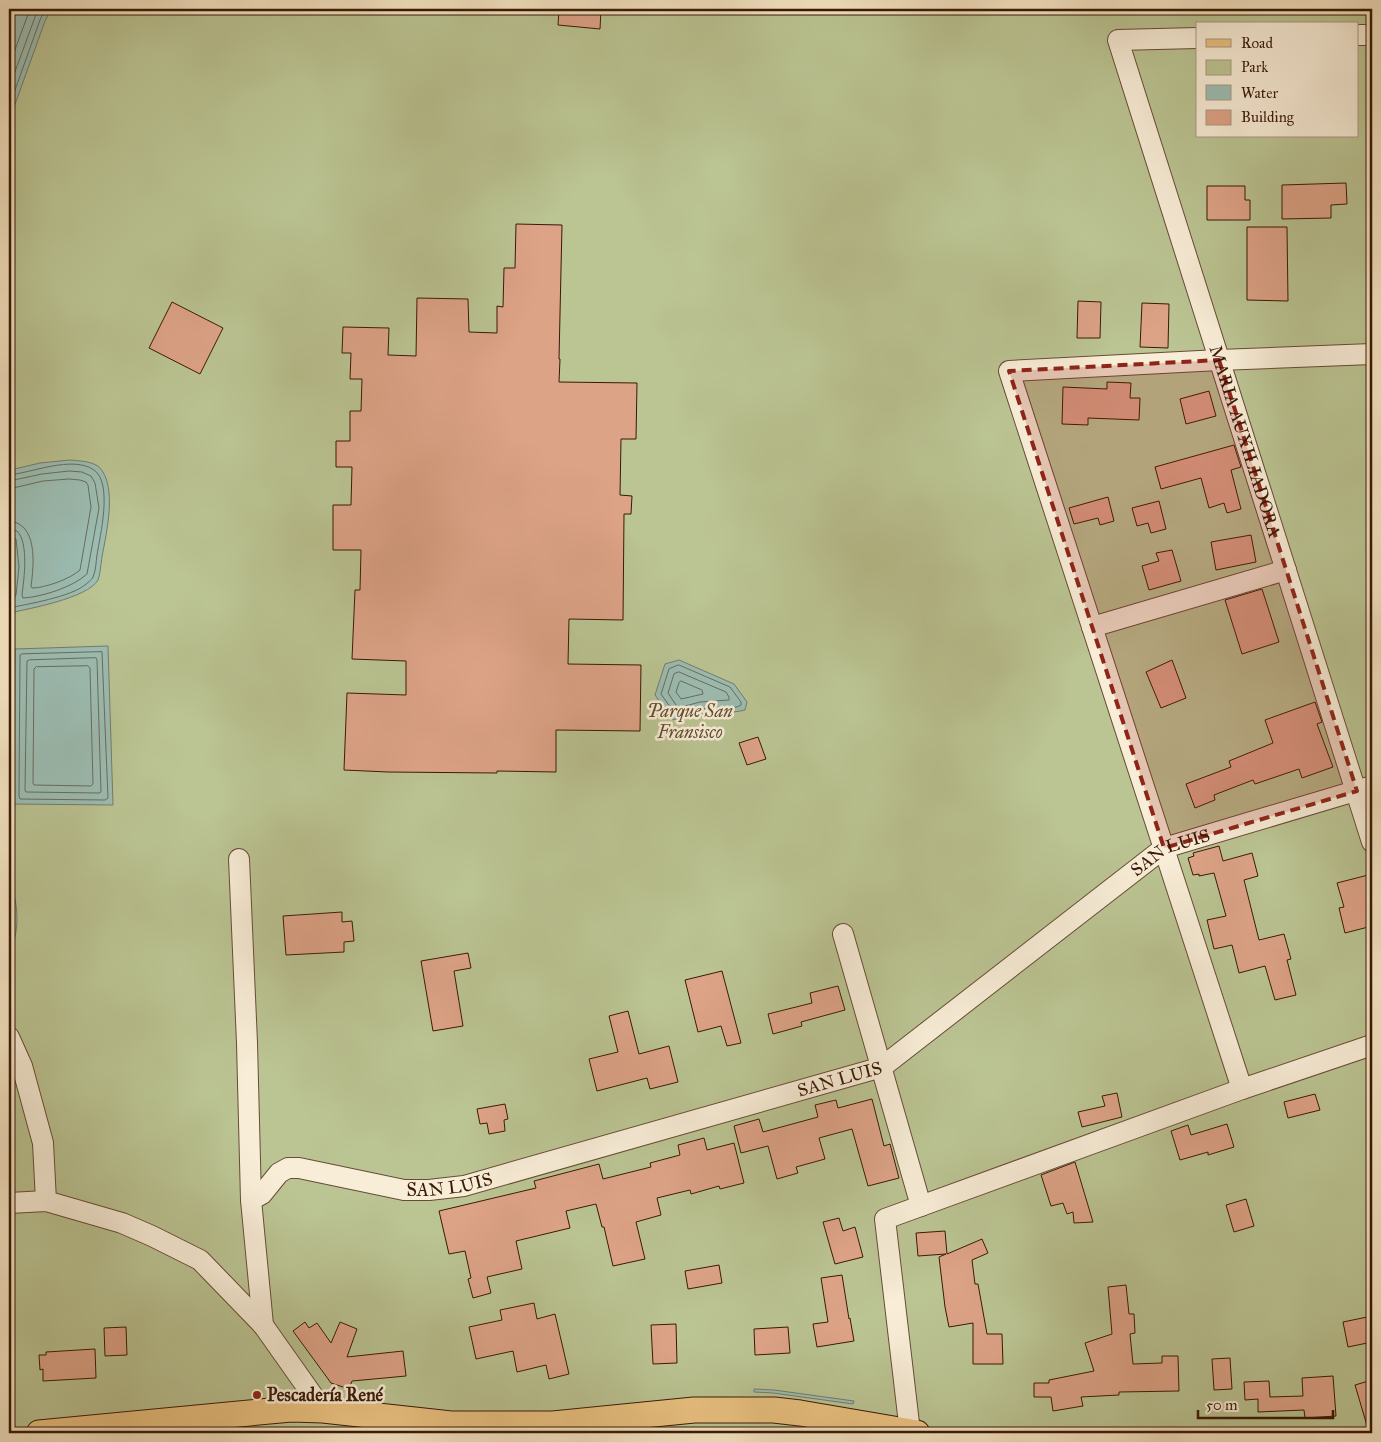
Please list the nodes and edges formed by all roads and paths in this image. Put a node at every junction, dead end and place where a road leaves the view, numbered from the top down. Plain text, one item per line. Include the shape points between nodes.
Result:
1 (1358, 35) edge
2 (1372, 35) edge
3 (1196, 38) edge
4 (1372, 354) edge
5 (1220, 360) junction
6 (1286, 570) junction
7 (1092, 627) junction
8 (1364, 788) edge
9 (1372, 842) edge
10 (1164, 848) junction
11 (239, 859) dead end
12 (843, 934) dead end
13 (9, 1037) edge
14 (1372, 1045) edge
15 (882, 1067) junction
16 (1242, 1089) junction
17 (251, 1200) junction
18 (919, 1200) junction
19 (46, 1201) junction
20 (9, 1203) edge
21 (264, 1325) junction
22 (323, 1410) junction
23 (114, 1430) edge
24 (904, 1432) edge
25 (40, 1433) edge

1 - 2 street
3 - 5 street, MARIA AUXILIADORA via 1118,40
4 - 5 street
5 - 6 street, MARIA AUXILIADORA
5 - 7 street via 1009,371
6 - 7 street
6 - 8 street, MARIA AUXILIADORA
7 - 10 street
8 - 9 street, MARIA AUXILIADORA
8 - 10 street, SAN LUIS
10 - 15 street, SAN LUIS
10 - 16 street
11 - 17 street via 248,1043
12 - 15 street
13 - 19 street via 22,1066 43,1143
14 - 16 street
15 - 17 street, SAN LUIS via 464,1186 404,1190 288,1168 279,1173 262,1194
15 - 18 street
16 - 18 street
17 - 21 street
18 - 24 street via 885,1219
19 - 20 street
19 - 21 street via 122,1223 200,1260
21 - 22 street
22 - 23 main road via 291,1409
22 - 24 main road via 451,1424 553,1424 694,1410 774,1410
23 - 25 main road

